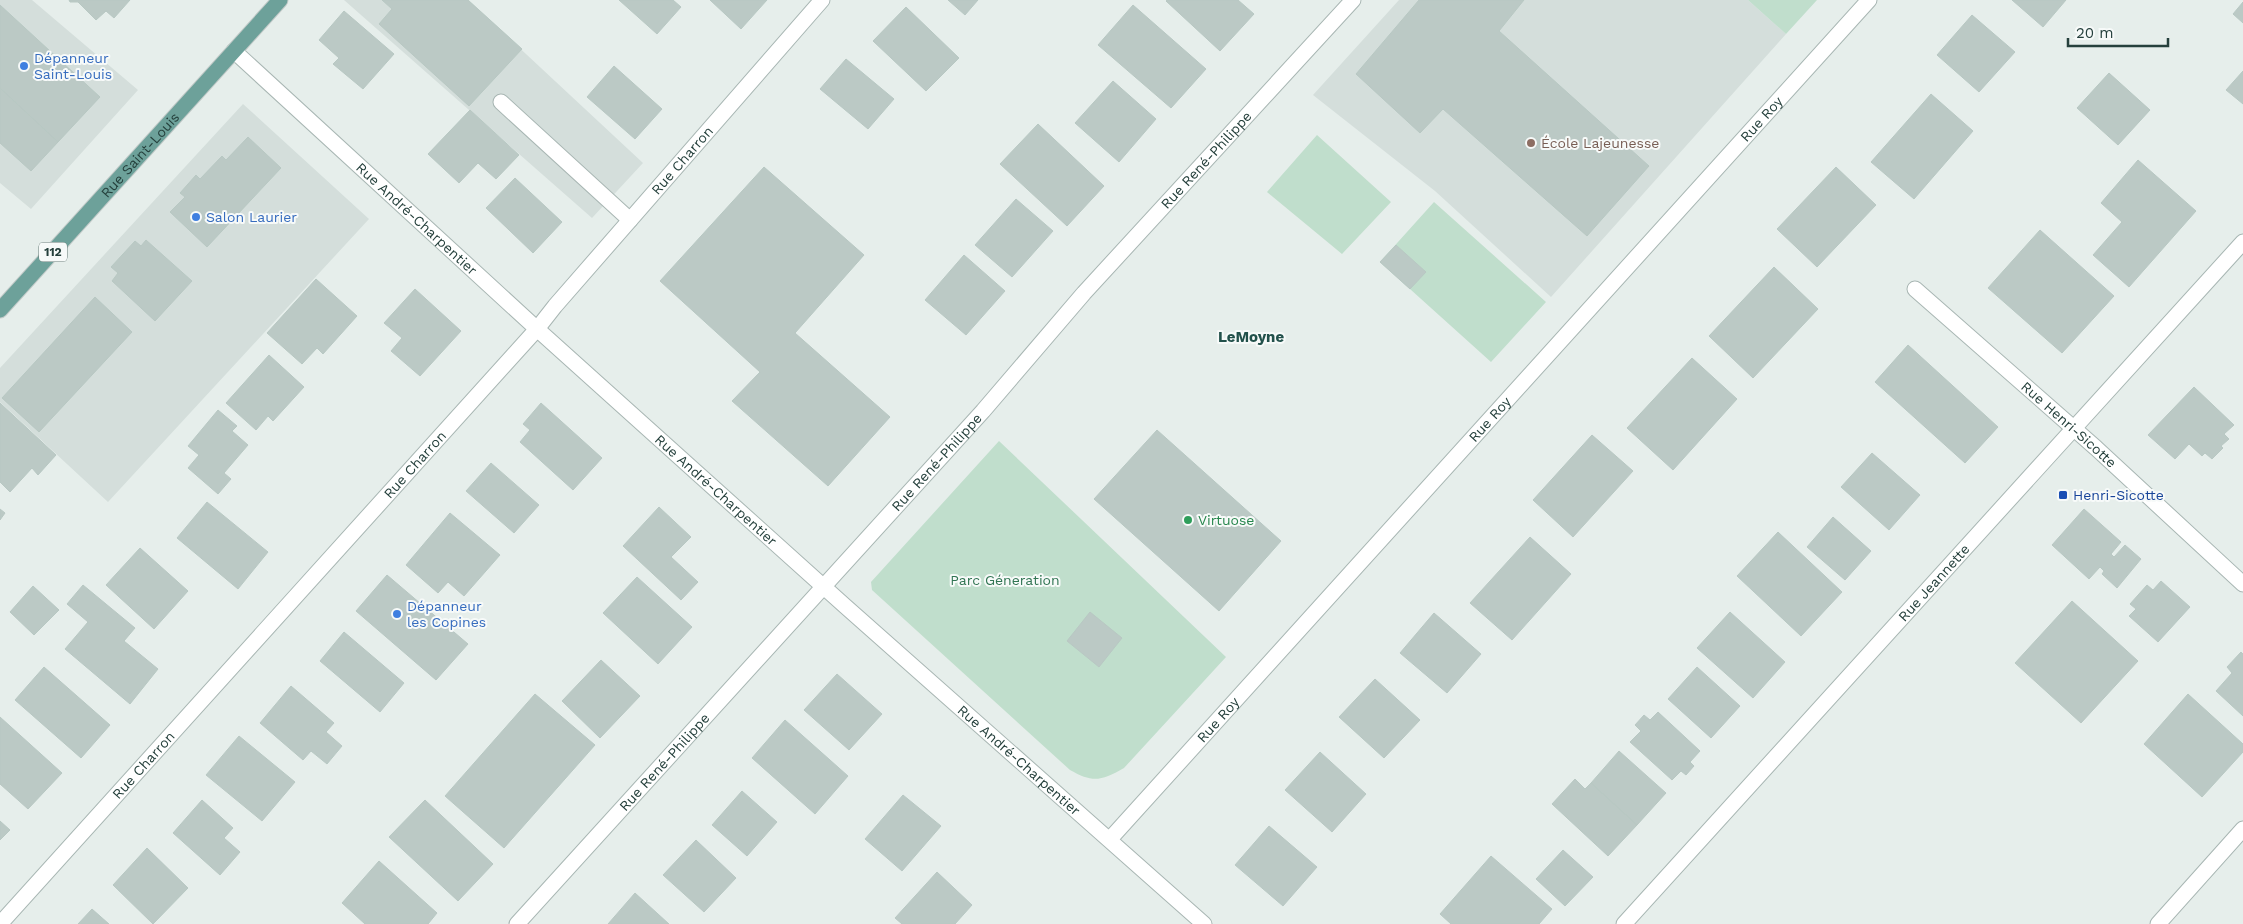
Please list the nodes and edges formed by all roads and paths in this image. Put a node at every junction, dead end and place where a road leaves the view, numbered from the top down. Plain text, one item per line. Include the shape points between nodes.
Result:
1 (280, 0) edge
2 (822, 0) edge
3 (1353, 0) edge
4 (1869, 0) edge
5 (234, 51) junction
6 (500, 102) dead end
7 (630, 220) junction
8 (2243, 242) edge
9 (1915, 289) dead end
10 (0, 310) edge
11 (537, 329) junction
12 (2074, 428) junction
13 (2243, 584) edge
14 (823, 586) junction
15 (2243, 829) edge
16 (1110, 839) junction
17 (0, 924) edge
18 (518, 924) edge
19 (1204, 924) edge
20 (1624, 924) edge
21 (2158, 924) edge

1 - 5 main road, Rue Saint-Louis / 112
2 - 7 street, Rue Charron
3 - 14 street, Rue René-Philippe via 1136,236 983,411
4 - 16 street, Rue Roy
5 - 10 main road, Rue Saint-Louis / 112
5 - 11 street, Rue André-Charpentier
6 - 7 street
7 - 11 street, Rue Charron
8 - 12 street, Rue Jeannette
9 - 12 street, Rue Henri-Sicotte
11 - 14 street, Rue André-Charpentier
11 - 17 street, Rue Charron
12 - 13 street, Rue Henri-Sicotte
12 - 20 street, Rue Jeannette
14 - 16 street, Rue André-Charpentier
14 - 18 street, Rue René-Philippe
15 - 21 street
16 - 19 street, Rue André-Charpentier

